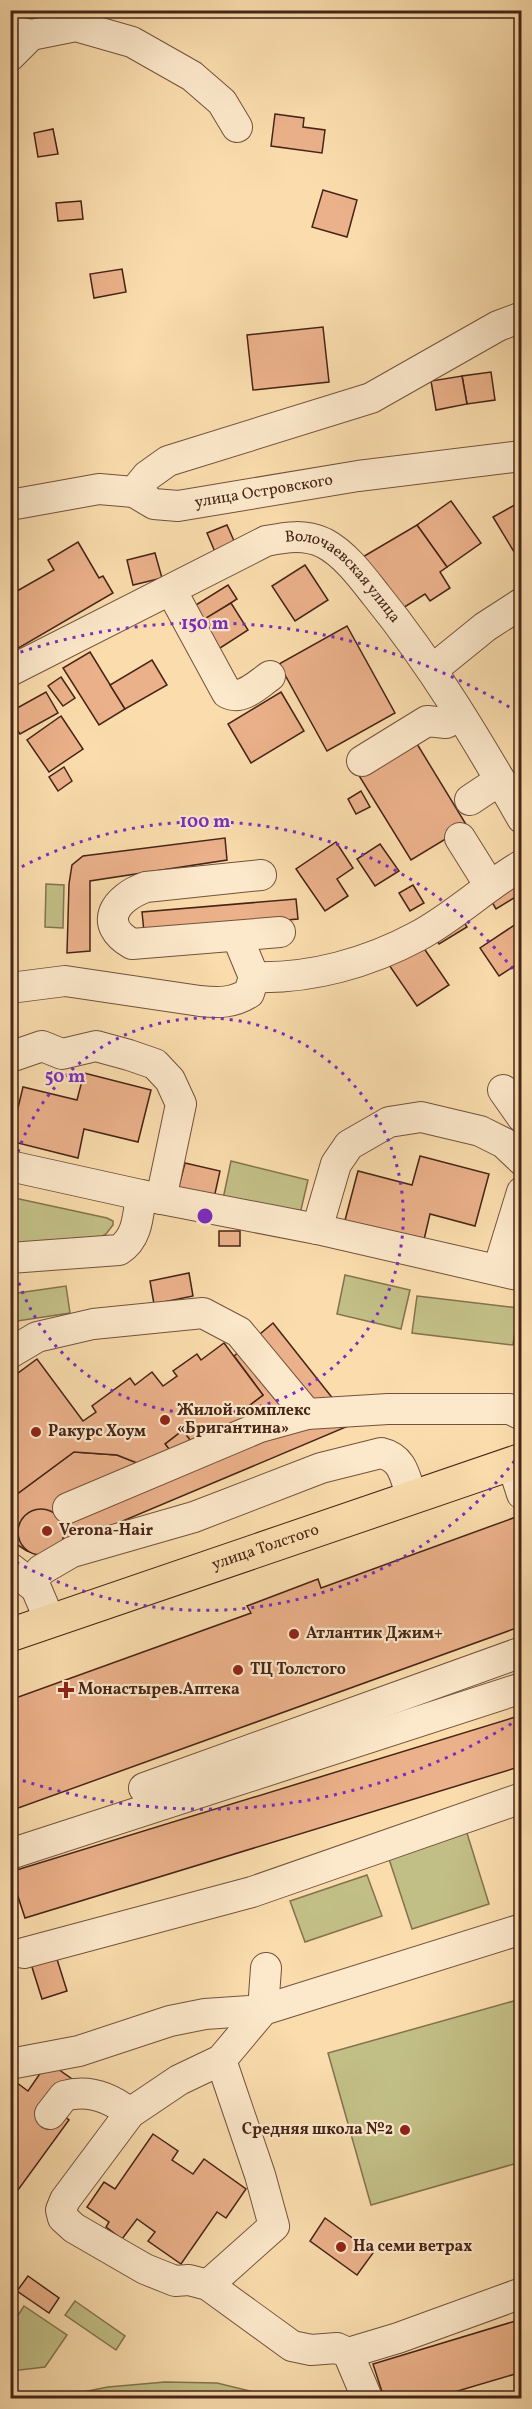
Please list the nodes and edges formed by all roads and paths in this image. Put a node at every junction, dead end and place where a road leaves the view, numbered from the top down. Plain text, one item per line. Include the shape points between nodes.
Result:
1 (17, 40) edge
2 (237, 128) dead end
3 (522, 317) edge
4 (522, 456) edge
5 (134, 492) junction
6 (10, 505) edge
7 (171, 590) junction
8 (522, 603) edge
9 (432, 670) junction
10 (10, 671) edge
11 (270, 676) dead end
12 (460, 716) junction
13 (362, 761) dead end
14 (500, 780) junction
15 (470, 800) dead end
16 (522, 818) edge
17 (460, 838) dead end
18 (522, 865) edge
19 (261, 875) dead end
20 (490, 886) junction
21 (280, 932) dead end
22 (237, 936) junction
23 (254, 976) junction
24 (10, 988) edge
25 (10, 1057) edge
26 (503, 1090) dead end
27 (522, 1117) edge
28 (522, 1160) edge
29 (10, 1166) edge
30 (522, 1192) edge
31 (151, 1197) junction
32 (317, 1229) junction
33 (10, 1258) edge
34 (510, 1273) edge
35 (10, 1353) edge
36 (307, 1414) junction
37 (522, 1415) edge
38 (518, 1472) edge
39 (412, 1498) junction
40 (68, 1508) dead end
41 (20, 1575) edge
42 (50, 1621) junction
43 (10, 1635) edge
44 (522, 1652) edge
45 (522, 1688) edge
46 (144, 1788) dead end
47 (522, 1798) edge
48 (10, 1854) edge
49 (522, 1929) edge
50 (24, 1953) dead end
51 (266, 1968) dead end
52 (263, 2010) junction
53 (221, 2060) junction
54 (10, 2064) edge
55 (130, 2113) junction
56 (50, 2114) dead end
57 (208, 2285) junction
58 (522, 2293) edge
59 (348, 2353) junction
60 (367, 2398) edge

1 - 2 street via 76,26 132,42 192,76 222,102
3 - 5 street via 498,326 371,398 168,461 147,476
4 - 5 street, улица Островского via 358,476 178,506 154,504
5 - 6 street, улица Островского via 80,490
7 - 9 street, Волочаевская улица via 266,541 290,536 311,538 327,545 357,571
7 - 10 street, Волочаевская улица
7 - 11 street via 227,693 240,696
8 - 9 street
9 - 12 street, Волочаевская улица
12 - 13 street via 446,723 427,721
12 - 14 street, Волочаевская улица
14 - 15 street
14 - 16 street, Волочаевская улица
17 - 20 street
18 - 20 street
19 - 22 street via 146,887 117,903 114,914 114,929 132,944
20 - 23 street via 419,935 371,957 279,978
21 - 22 street
22 - 23 street
23 - 24 street via 249,993 219,1003 65,981
25 - 31 street via 42,1046 62,1054 96,1046 155,1064 170,1080 181,1104
26 - 27 street
28 - 32 street via 504,1143 480,1131 421,1117 388,1122 349,1145 336,1164
29 - 31 street
30 - 34 street
31 - 32 street
31 - 33 street via 135,1231 119,1250
32 - 34 street
35 - 36 street via 37,1337 93,1324 203,1312 239,1332
36 - 37 street via 399,1408 510,1409
36 - 40 street via 260,1428
38 - 39 main road, улица Толстого
39 - 41 street via 401,1464 381,1453 321,1468 194,1517 72,1552 41,1570
39 - 42 main road, улица Толстого
41 - 42 street via 36,1588
42 - 43 main road, улица Толстого
44 - 46 street
45 - 48 street
47 - 50 street via 252,1892
49 - 52 street
51 - 52 street
52 - 53 street
52 - 54 street via 170,2021 79,2051 65,2062
53 - 55 street via 180,2080
53 - 57 street via 274,2226
55 - 56 street via 115,2101 80,2094 64,2096
55 - 57 street via 65,2200 63,2218 161,2277
57 - 59 street via 292,2346 311,2350 337,2348
58 - 59 street
59 - 60 street

